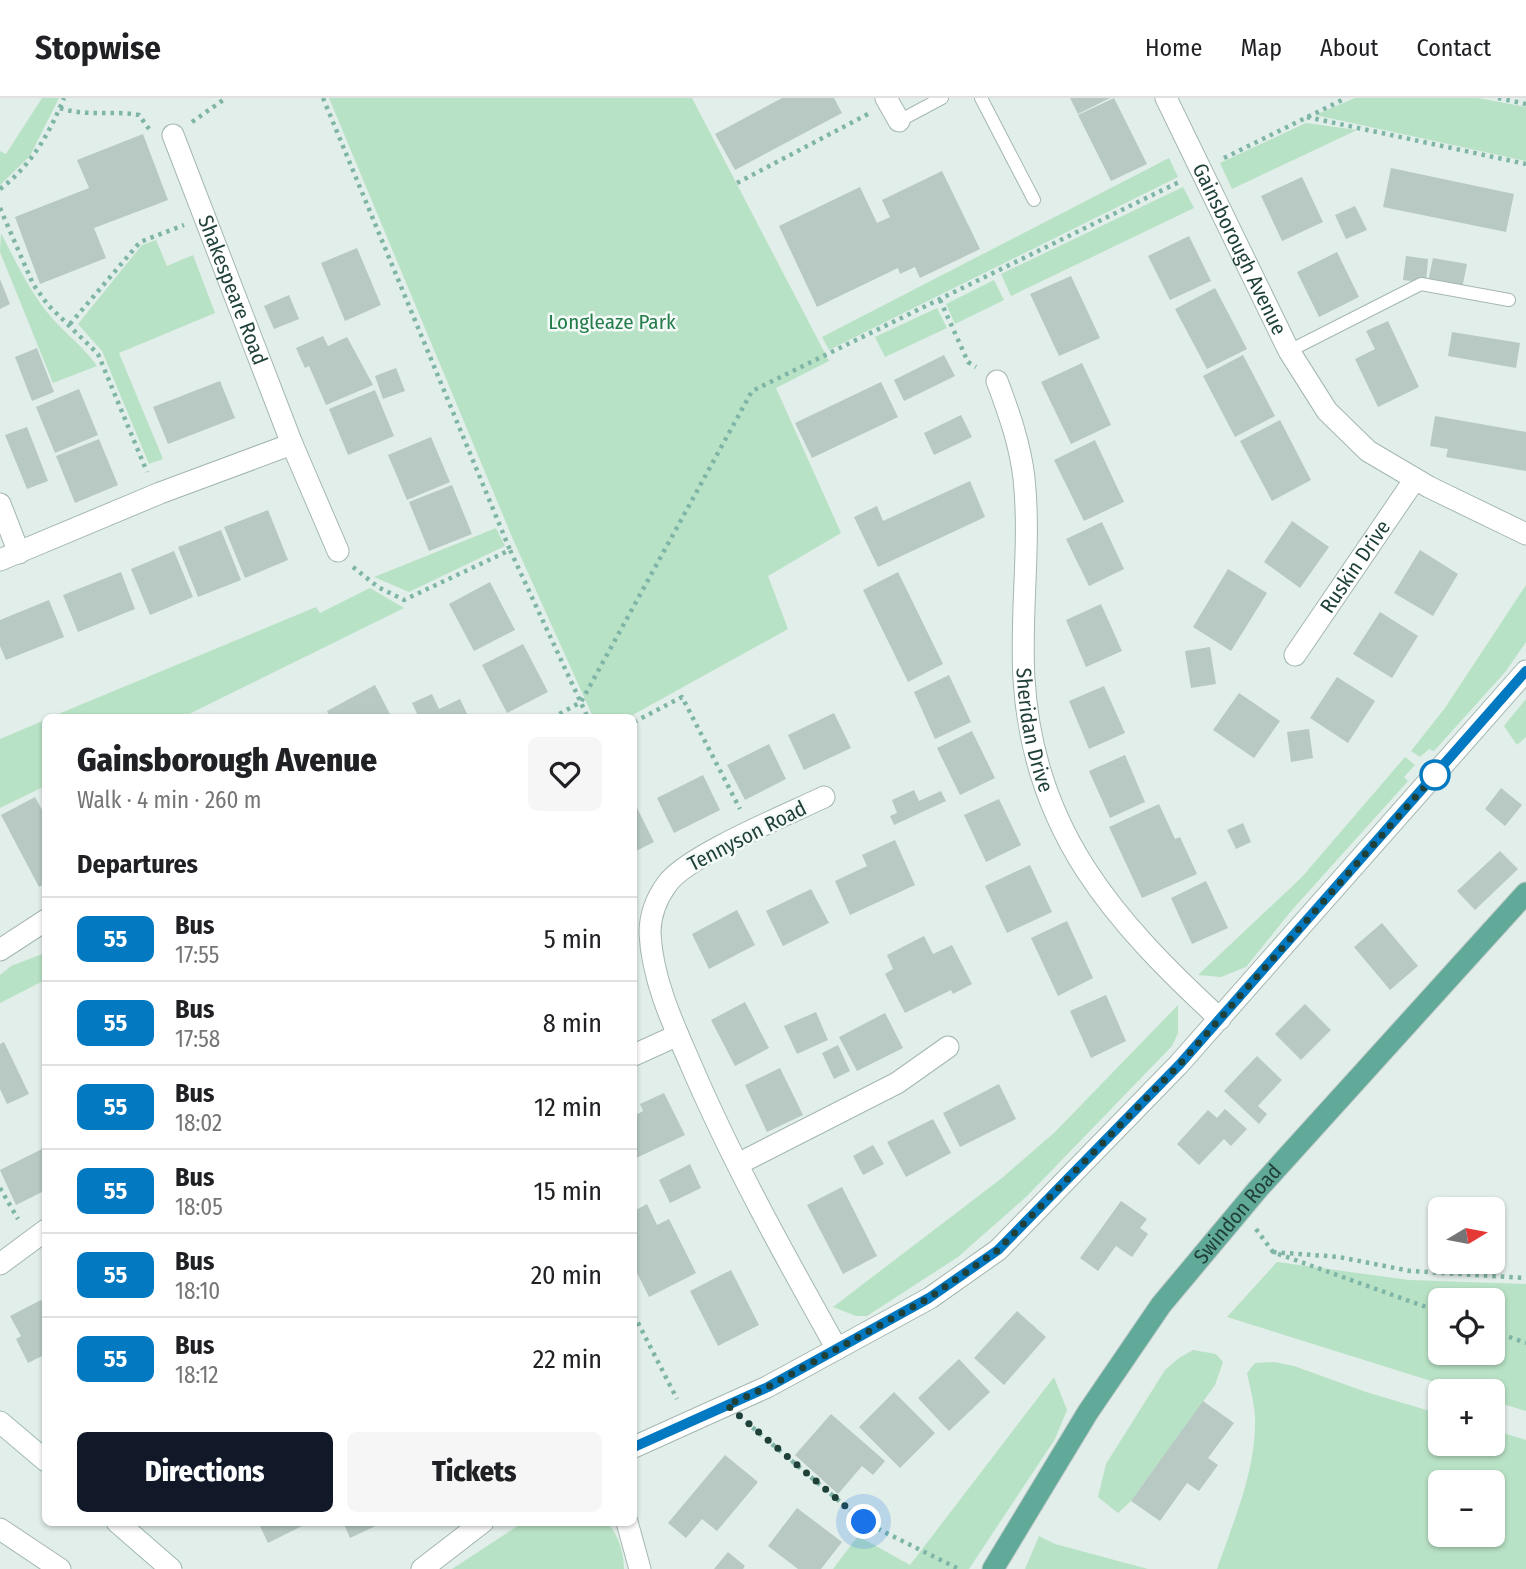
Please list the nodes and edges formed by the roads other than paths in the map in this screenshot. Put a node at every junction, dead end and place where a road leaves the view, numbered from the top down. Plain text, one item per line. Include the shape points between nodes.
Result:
1 (886, 98) edge
2 (942, 98) edge
3 (981, 98) edge
4 (1166, 98) edge
5 (899, 121) joint
6 (173, 135) road end
7 (1034, 200) dead end
8 (1509, 300) dead end
9 (1289, 351) junction
10 (998, 381) road end
11 (292, 444) junction
12 (1415, 479) junction
13 (0, 504) edge
14 (1526, 534) edge
15 (338, 551) road end
16 (10, 556) edge
17 (1295, 655) dead end
18 (1526, 671) edge
19 (824, 797) dead end
20 (1526, 893) edge
21 (42, 923) edge
22 (0, 950) edge
23 (1220, 1019) junction
24 (678, 1035) junction
25 (948, 1047) dead end
26 (637, 1054) edge
27 (738, 1164) junction
28 (38, 1236) edge
29 (0, 1264) edge
30 (837, 1349) junction
31 (0, 1422) edge
32 (637, 1446) edge
33 (42, 1458) edge
34 (122, 1526) edge
35 (478, 1526) edge
36 (628, 1526) edge
37 (0, 1530) edge
38 (60, 1569) edge
39 (171, 1569) edge
40 (422, 1569) edge
41 (640, 1569) edge
42 (993, 1569) edge

1 - 5 street
2 - 5 lane
3 - 7 lane
4 - 9 street, Gainsborough Avenue
6 - 11 street, Shakespeare Road
8 - 9 lane via 1421,284
9 - 12 street, Gainsborough Avenue via 1327,411 1348,434 1368,452
10 - 23 street, Sheridan Drive via 1015,429 1024,477 1024,679 1042,780 1061,828 1110,906 1161,965
11 - 15 street, Shakespeare Road
11 - 16 street
12 - 14 street, Gainsborough Avenue
12 - 17 street, Ruskin Drive
13 - 16 street
18 - 23 street
19 - 24 street, Tennyson Road via 678,870 654,908 652,955
20 - 42 main road, Swindon Road via 1258,1189 1161,1305 1088,1412
21 - 22 street
23 - 30 street via 998,1250 929,1298
24 - 26 street
24 - 27 street, Tennyson Road
25 - 27 street via 897,1083
27 - 30 street, Tennyson Road
28 - 29 street
30 - 32 street
31 - 33 street
34 - 39 street
35 - 40 street
36 - 41 street
37 - 38 street

